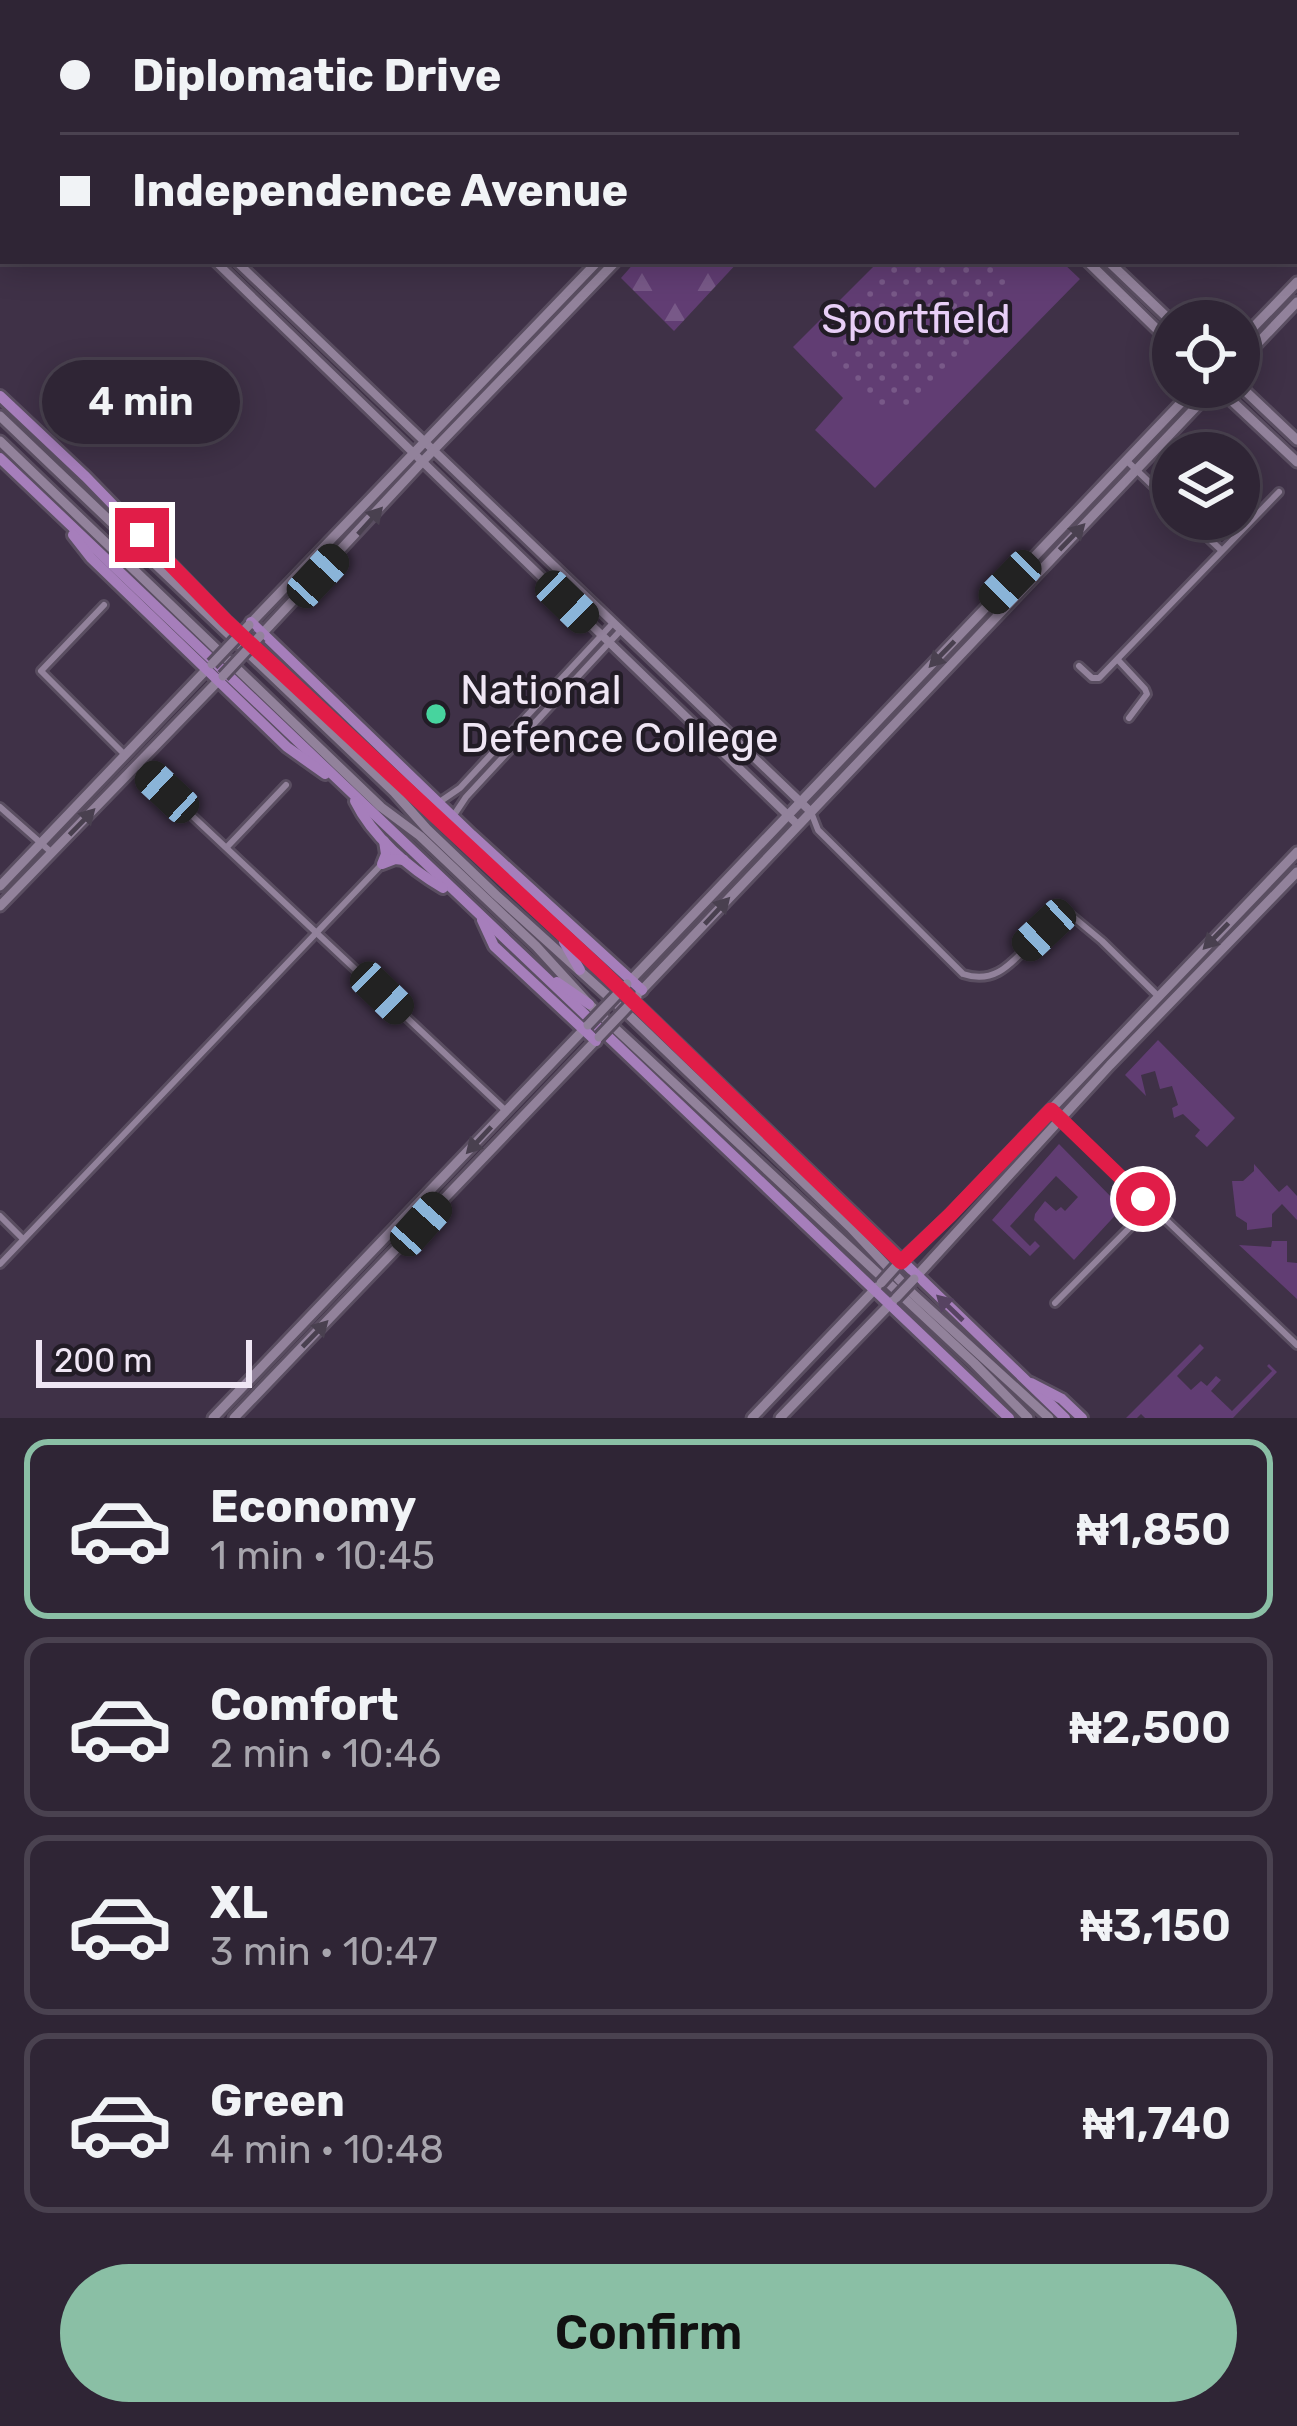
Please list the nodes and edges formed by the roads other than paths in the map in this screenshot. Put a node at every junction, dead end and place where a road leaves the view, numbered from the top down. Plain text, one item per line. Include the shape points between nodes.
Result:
1 (218, 264) edge
2 (238, 264) edge
3 (239, 264) edge
4 (595, 264) edge
5 (613, 264) edge
6 (1090, 264) edge
7 (1111, 264) edge
8 (231, 277) junction
9 (1297, 282) edge
10 (1152, 302) edge
11 (1297, 302) edge
12 (1260, 320) edge
13 (1152, 324) edge
14 (1260, 340) edge
15 (0, 396) edge
16 (1260, 405) edge
17 (1176, 408) edge
18 (1196, 408) edge
19 (1239, 408) edge
20 (0, 416) edge
21 (1297, 440) edge
22 (0, 441) edge
23 (424, 442) junction
24 (433, 451) junction
25 (413, 453) junction
26 (0, 458) edge
27 (1126, 460) junction
28 (422, 462) junction
29 (1297, 462) edge
30 (1136, 470) junction
31 (1152, 485) edge
32 (1279, 492) dead end
33 (57, 506) junction
34 (1210, 540) edge
35 (1221, 550) junction
36 (104, 605) dead end
37 (250, 624) junction
38 (617, 627) junction
39 (262, 635) junction
40 (605, 639) junction
41 (1117, 659) junction
42 (209, 666) junction
43 (1079, 666) dead end
44 (221, 678) junction
45 (1130, 718) dead end
46 (125, 754) junction
47 (137, 764) junction
48 (341, 782) junction
49 (286, 785) dead end
50 (351, 793) junction
51 (440, 801) junction
52 (800, 801) junction
53 (0, 807) edge
54 (811, 812) junction
55 (787, 814) junction
56 (454, 815) junction
57 (798, 825) junction
58 (818, 830) junction
59 (382, 838) junction
60 (40, 843) junction
61 (227, 848) junction
62 (1297, 852) edge
63 (52, 853) junction
64 (407, 861) junction
65 (382, 864) junction
66 (1297, 872) edge
67 (0, 886) edge
68 (462, 899) junction
69 (0, 906) edge
70 (481, 917) junction
71 (316, 931) junction
72 (557, 931) junction
73 (580, 970) junction
74 (629, 982) junction
75 (639, 993) junction
76 (1159, 997) junction
77 (584, 1007) junction
78 (586, 1027) junction
79 (597, 1039) junction
80 (1127, 1039) junction
81 (506, 1111) junction
82 (1056, 1115) junction
83 (1151, 1207) junction
84 (410, 1213) junction
85 (950, 1215) junction
86 (0, 1216) edge
87 (421, 1224) junction
88 (962, 1226) junction
89 (24, 1239) junction
90 (900, 1262) junction
91 (0, 1264) edge
92 (915, 1277) junction
93 (878, 1286) junction
94 (893, 1301) junction
95 (1055, 1303) dead end
96 (1297, 1345) edge
97 (1024, 1379) junction
98 (218, 1416) edge
99 (234, 1418) edge
100 (752, 1418) edge
101 (780, 1418) edge
102 (1009, 1418) edge
103 (1028, 1418) edge
104 (1049, 1418) edge
105 (1065, 1418) edge
106 (1082, 1418) edge

1 - 8 street
2 - 8 street
3 - 23 street
4 - 23 main road
5 - 24 main road
6 - 13 main road
7 - 10 main road
8 - 25 street
9 - 12 main road
11 - 14 main road
15 - 72 main road
16 - 21 main road
17 - 27 main road
18 - 30 main road
19 - 29 main road
20 - 73 main road
22 - 33 main road
23 - 24 street
23 - 25 main road
24 - 28 main road
24 - 38 street
25 - 28 street
25 - 37 main road
26 - 33 main road
27 - 30 street
27 -> 52 main road
39 -> 28 main road
28 - 40 street
30 - 31 street
54 -> 30 main road
32 - 35 street
33 - 42 main road via 92,558
33 - 48 main road
33 - 77 main road via 536,946
34 - 35 street
35 - 41 street
36 - 46 street via 41,671
37 - 39 main road
37 - 42 main road, bridge
38 - 40 street
38 - 52 street
39 - 44 main road, bridge
39 - 51 main road
40 - 51 street
40 - 55 street
40 - 56 street
41 - 43 street via 1095,679
41 - 45 street via 1147,694
42 - 44 main road
42 - 46 main road
44 - 47 main road
44 - 48 main road via 304,761
46 - 60 main road
47 - 61 street
63 -> 47 main road
48 - 50 main road
49 - 61 street
50 - 59 main road
50 - 68 main road
51 - 56 main road
52 - 54 street
52 - 55 main road
53 - 60 street
54 - 57 main road
54 - 58 street
55 - 57 street
55 - 74 main road
56 - 74 main road
57 - 58 street
75 -> 57 main road
58 - 76 street via 963,974 998,974 1044,930 1072,916
59 - 64 main road
59 - 65 main road
60 - 63 street
60 - 67 main road
61 - 71 street
62 -> 76 main road
63 - 69 main road
64 - 65 main road
64 - 68 main road
65 - 71 street
66 - 80 main road
68 - 70 main road
70 - 77 main road
70 - 78 main road via 494,946
71 - 81 street
71 - 89 street
72 - 73 main road
72 - 90 main road
73 - 104 main road
74 - 75 main road
74 - 78 main road, bridge
75 - 79 main road, bridge
76 - 80 main road
77 - 93 main road
77 - 103 main road
78 - 79 main road
78 - 81 main road
79 - 87 main road
80 - 82 main road
81 -> 84 main road
82 - 83 street
82 - 85 main road
82 - 88 main road
83 - 95 street
83 - 96 street
84 - 87 main road
84 - 98 main road
85 - 88 main road
85 - 90 main road
86 - 89 street
99 -> 87 main road
88 - 92 main road
89 - 91 street
90 - 92 main road
90 - 93 main road, bridge
92 - 94 main road, bridge
97 -> 92 main road
93 - 94 main road
93 - 100 main road
94 - 101 main road
94 - 102 main road
97 - 105 main road
97 - 106 main road

